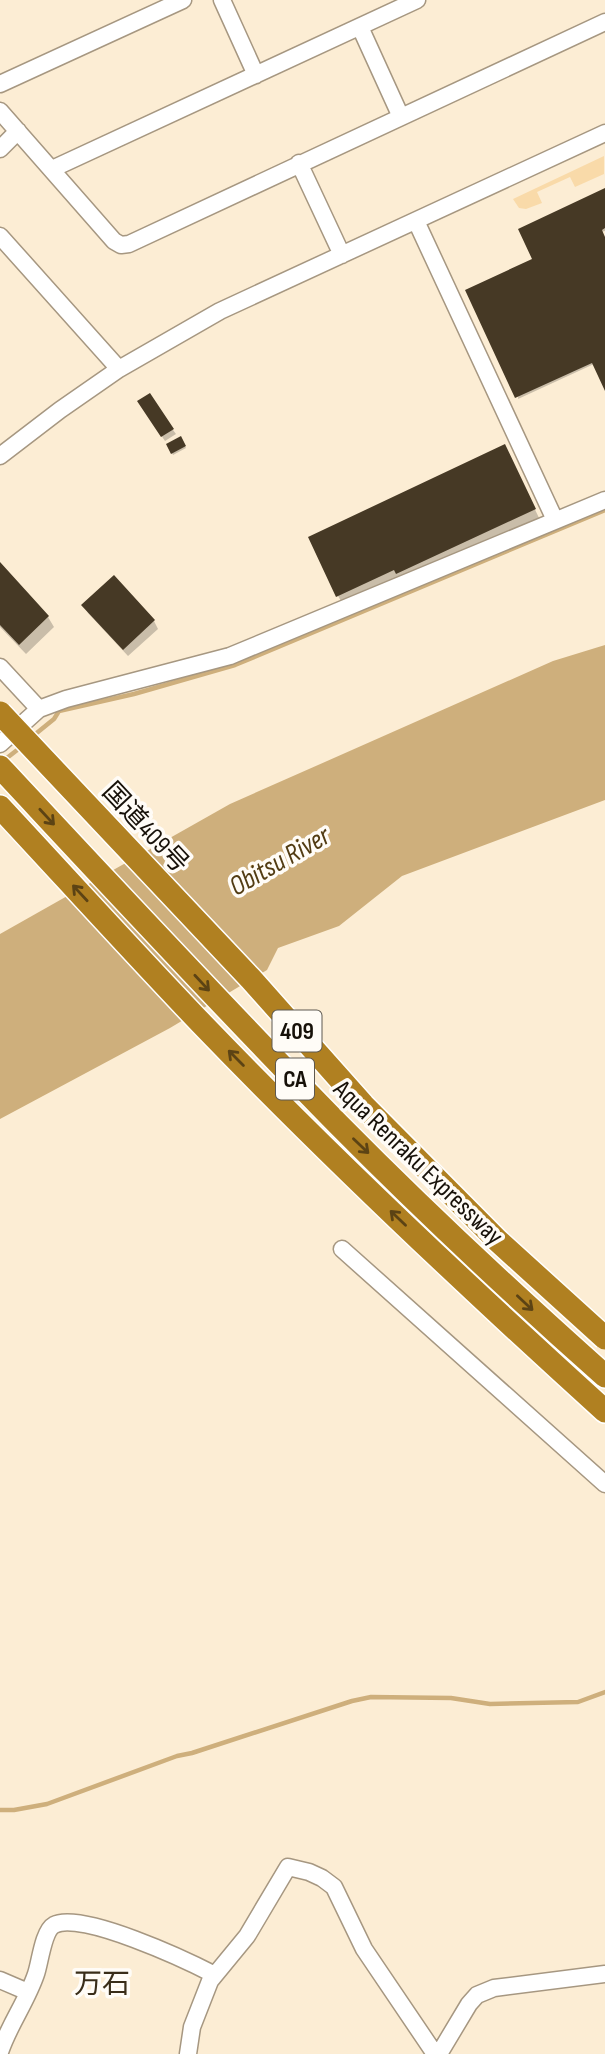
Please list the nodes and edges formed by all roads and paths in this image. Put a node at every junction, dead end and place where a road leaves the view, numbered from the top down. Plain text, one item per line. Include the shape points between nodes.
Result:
1 (183, 0) edge
2 (222, 0) edge
3 (417, 0) edge
4 (605, 22) edge
5 (360, 27) junction
6 (256, 75) junction
7 (0, 84) edge
8 (0, 111) edge
9 (401, 117) junction
10 (18, 131) junction
11 (605, 133) edge
12 (0, 149) edge
13 (299, 163) junction
14 (52, 169) junction
15 (416, 221) junction
16 (0, 236) edge
17 (342, 255) junction
18 (118, 369) junction
19 (0, 456) edge
20 (605, 500) edge
21 (555, 520) junction
22 (0, 667) edge
23 (38, 709) junction
24 (0, 713) edge
25 (0, 744) edge
26 (0, 767) edge
27 (0, 807) edge
28 (342, 1249) dead end
29 (605, 1338) edge
30 (605, 1376) edge
31 (605, 1411) edge
32 (605, 1484) edge
33 (605, 1974) edge
34 (215, 1975) junction
35 (0, 1980) edge
36 (28, 1992) junction
37 (0, 2052) edge
38 (188, 2054) edge
39 (437, 2054) edge

1 - 7 street
2 - 6 street
3 - 5 street
4 - 9 street
5 - 6 street
5 - 9 street
6 - 14 street
8 - 10 street
9 - 13 street
10 - 12 street
10 - 14 street
11 - 15 street
13 - 14 street via 129,244 114,241
13 - 17 street
15 - 17 street
15 - 21 street
16 - 18 street
17 - 18 street via 220,311
18 - 19 street
20 - 21 street
21 - 23 street via 230,656
22 - 23 street
23 - 25 street
24 - 29 highway, 国道409号 / 409, bridge via 363,1105 498,1241
26 -> 30 highway, Aqua Renraku Expressway / CA via 341,1127
31 -> 27 highway, Aqua Renraku Expressway / CA via 311,1134
28 - 32 street
33 - 39 street via 494,1988 477,1995
34 - 36 street via 128,1937 69,1922 51,1927
34 - 38 street via 192,2027
34 - 39 street via 247,1937 288,1867 309,1872 334,1887 364,1949
35 - 36 street
36 - 37 street

